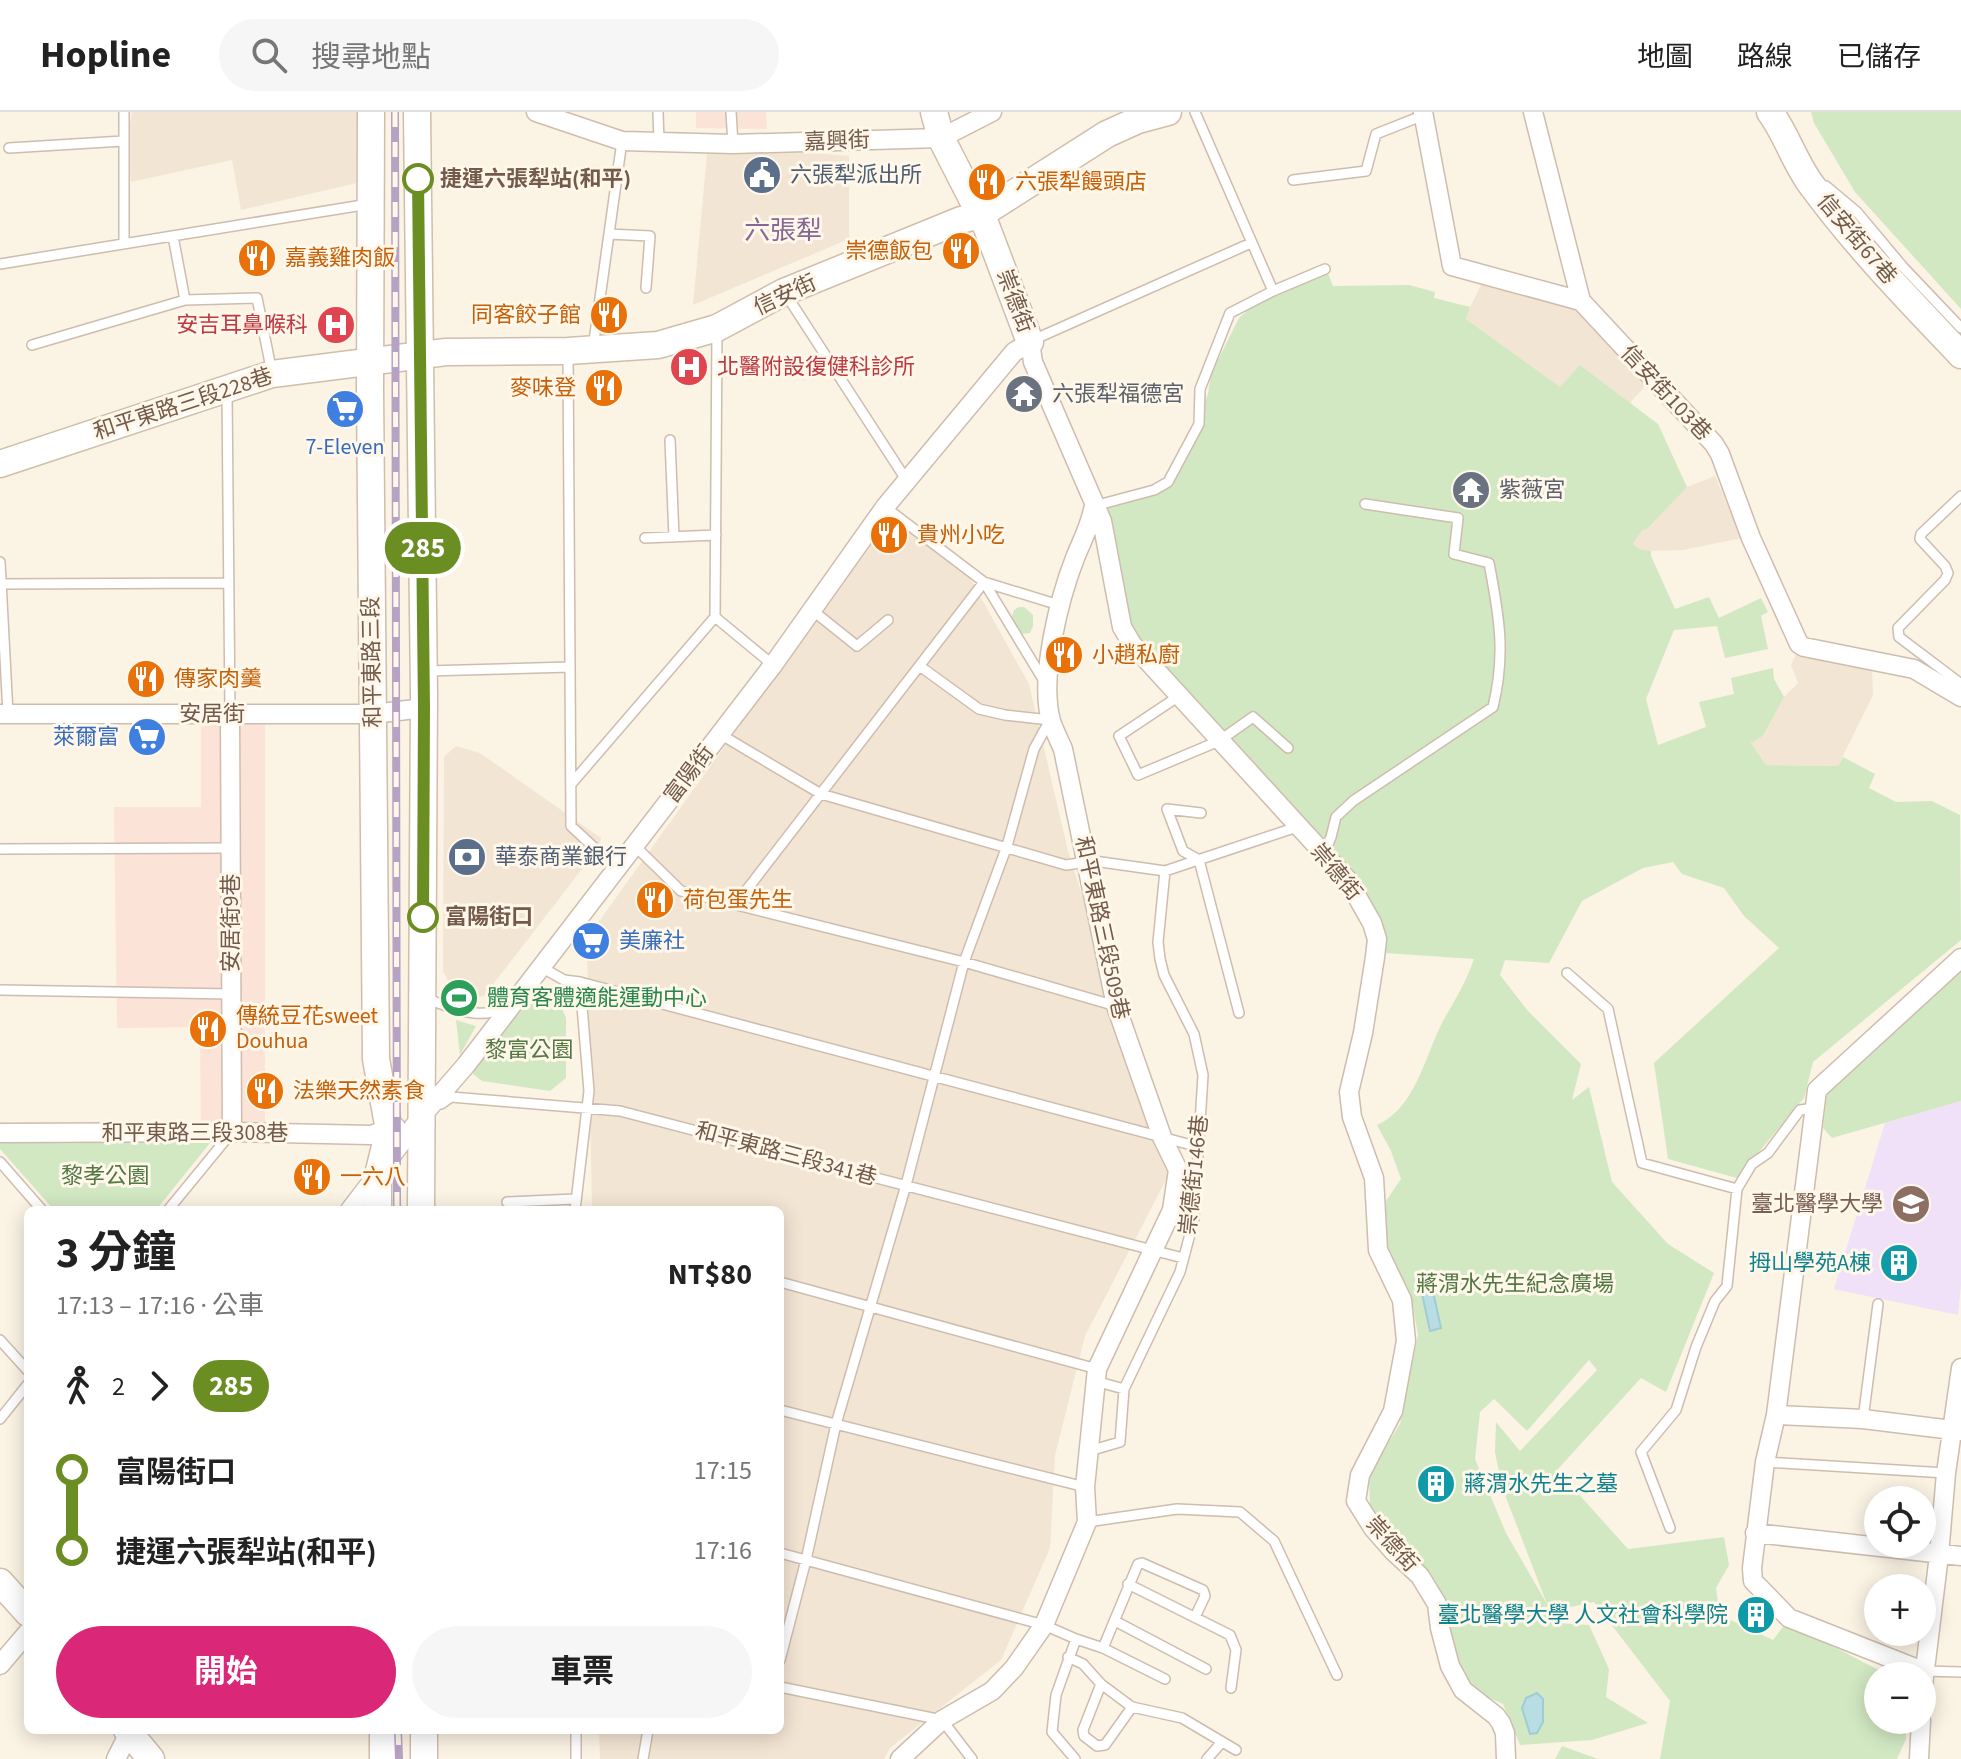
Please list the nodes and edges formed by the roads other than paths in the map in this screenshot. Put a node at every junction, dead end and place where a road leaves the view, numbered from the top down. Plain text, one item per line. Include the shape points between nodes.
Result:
1 (124, 112) edge
2 (371, 112) edge
3 (417, 112) edge
4 (536, 112) edge
5 (658, 112) edge
6 (731, 112) edge
7 (934, 112) edge
8 (992, 112) edge
9 (1168, 112) edge
10 (1195, 112) edge
11 (1533, 112) edge
12 (1770, 112) edge
13 (1424, 114) edge
14 (579, 120) edge
15 (941, 138) junction
16 (123, 141) junction
17 (622, 141) junction
18 (659, 142) junction
19 (733, 144) junction
20 (9, 148) dead end
21 (1800, 164) junction
22 (1293, 180) dead end
23 (369, 204) junction
24 (980, 215) junction
25 (609, 234) junction
26 (173, 236) junction
27 (1251, 243) junction
28 (124, 244) junction
29 (0, 264) edge
30 (1325, 269) dead end
31 (646, 288) dead end
32 (1273, 291) junction
33 (784, 292) junction
34 (185, 300) junction
35 (1581, 301) junction
36 (717, 328) junction
37 (1961, 328) edge
38 (1030, 342) junction
39 (32, 345) dead end
40 (580, 350) junction
41 (421, 355) junction
42 (1961, 355) edge
43 (369, 361) junction
44 (272, 374) junction
45 (227, 388) junction
46 (670, 440) dead end
47 (0, 464) edge
48 (907, 481) junction
49 (1961, 496) edge
50 (1365, 504) dead end
51 (1094, 506) junction
52 (885, 507) junction
53 (716, 535) junction
54 (674, 537) junction
55 (645, 538) dead end
56 (0, 562) edge
57 (984, 582) junction
58 (228, 583) junction
59 (1, 584) edge
60 (1059, 605) junction
61 (812, 610) junction
62 (715, 617) junction
63 (888, 620) dead end
64 (773, 665) junction
65 (570, 667) junction
66 (921, 667) junction
67 (424, 672) junction
68 (1961, 684) edge
69 (1047, 685) junction
70 (1179, 696) junction
71 (1961, 697) edge
72 (424, 708) junction
73 (4, 714) edge
74 (230, 714) junction
75 (373, 714) junction
76 (1050, 720) junction
77 (720, 734) junction
78 (1219, 741) junction
79 (1288, 748) dead end
80 (572, 783) junction
81 (821, 794) junction
82 (1201, 813) dead end
83 (1297, 827) junction
84 (635, 846) junction
85 (1007, 846) junction
86 (230, 848) junction
87 (0, 849) edge
88 (1324, 854) junction
89 (1199, 860) junction
90 (1087, 861) junction
91 (617, 869) junction
92 (1165, 871) junction
93 (735, 905) junction
94 (1961, 958) edge
95 (964, 962) junction
96 (541, 967) junction
97 (1567, 973) dead end
98 (580, 982) junction
99 (0, 990) edge
100 (231, 994) junction
101 (422, 997) junction
102 (511, 1003) junction
103 (1116, 1006) junction
104 (1239, 1013) dead end
105 (935, 1075) junction
106 (587, 1108) junction
107 (1815, 1108) junction
108 (421, 1117) junction
109 (389, 1130) junction
110 (232, 1132) junction
111 (0, 1133) edge
112 (1162, 1137) junction
113 (1199, 1147) junction
114 (0, 1162) edge
115 (378, 1175) junction
116 (906, 1185) junction
117 (1737, 1189) junction
118 (507, 1202) dead end
119 (575, 1205) edge
120 (38, 1206) edge
121 (171, 1206) edge
122 (353, 1206) edge
123 (378, 1206) edge
124 (421, 1206) edge
125 (1153, 1250) junction
126 (1183, 1258) junction
127 (784, 1283) edge
128 (1878, 1304) dead end
129 (871, 1306) junction
130 (0, 1340) edge
131 (24, 1367) edge
132 (1961, 1368) edge
133 (1096, 1375) junction
134 (24, 1389) edge
135 (1124, 1389) junction
136 (784, 1411) edge
137 (1776, 1415) junction
138 (0, 1419) edge
139 (1863, 1419) junction
140 (836, 1424) junction
141 (1957, 1431) edge
142 (1089, 1451) junction
143 (1765, 1462) junction
144 (1946, 1473) junction
145 (1085, 1487) junction
146 (1087, 1522) junction
147 (1670, 1528) dead end
148 (1755, 1533) junction
149 (784, 1554) edge
150 (1939, 1555) junction
151 (1961, 1556) edge
152 (806, 1560) junction
153 (0, 1582) edge
154 (1128, 1584) junction
155 (24, 1609) edge
156 (1195, 1617) junction
157 (1115, 1621) junction
158 (1044, 1625) junction
159 (24, 1637) edge
160 (1076, 1639) junction
161 (784, 1645) edge
162 (1103, 1648) junction
163 (1068, 1657) junction
164 (1900, 1662) edge
165 (1924, 1662) edge
166 (0, 1665) edge
167 (1206, 1669) dead end
168 (1936, 1671) edge
169 (1961, 1672) edge
170 (1337, 1675) dead end
171 (1165, 1679) dead end
172 (1101, 1684) junction
173 (784, 1688) edge
174 (1231, 1688) dead end
175 (1132, 1707) junction
176 (942, 1720) junction
177 (128, 1734) edge
178 (131, 1734) edge
179 (383, 1734) edge
180 (424, 1734) edge
181 (576, 1734) edge
182 (647, 1734) edge
183 (1920, 1734) edge
184 (1222, 1742) junction
185 (1236, 1750) dead end
186 (116, 1759) edge
187 (151, 1759) edge
188 (383, 1759) edge
189 (424, 1759) edge
190 (576, 1759) edge
191 (643, 1759) edge
192 (900, 1759) edge
193 (972, 1759) edge
194 (1075, 1759) edge
195 (1207, 1759) edge
196 (1506, 1759) edge
197 (1919, 1759) edge

1 - 16 lane
2 - 23 main road, 和平東路三段
3 - 41 main road
4 - 14 street, 嘉興街
5 - 18 lane
6 - 19 lane
7 - 15 main road, 崇德街
8 - 15 street, 嘉興街
9 - 24 main road, 信安街 via 1107,134
10 - 27 lane
11 - 35 street
12 - 21 main road, 信安街67巷
13 - 22 lane via 1376,134 1366,171
13 - 35 street via 1452,266
14 - 17 street, 嘉興街
15 - 19 street, 嘉興街
15 - 24 main road, 崇德街
16 - 20 lane
16 - 28 lane
17 - 18 street, 嘉興街
17 - 25 lane
18 - 19 street, 嘉興街
21 - 37 lane via 1857,212
21 - 42 main road, 信安街67巷 via 1871,257
23 - 26 lane
23 - 43 main road, 和平東路三段
24 - 33 main road, 信安街
24 - 38 main road, 崇德街
25 - 31 lane via 650,236
25 - 40 lane
26 - 28 lane
26 - 34 lane
27 - 32 lane
27 - 38 lane
28 - 29 lane
30 - 32 lane
32 - 51 lane via 1230,313 1200,389 1199,424 1168,482
33 - 36 main road, 信安街
33 - 48 lane
34 - 39 lane
34 - 44 lane via 257,298
35 - 71 street, 信安街103巷 via 1714,444 1799,644 1914,669
36 - 40 main road, 信安街 via 658,345
36 - 53 lane
38 - 48 street, 富陽街 via 1014,352
38 - 51 street, 崇德街 via 1033,362
40 - 41 main road, 信安街
40 - 65 lane
41 - 43 main road, 信安街
41 - 67 main road
43 - 44 main road, 和平東路三段228巷
43 - 75 main road, 和平東路三段
44 - 45 main road, 和平東路三段228巷
45 - 47 main road, 和平東路三段228巷
45 - 58 lane
46 - 54 lane
48 - 52 street, 富陽街
49 - 68 lane via 1921,534 1923,544 1945,566 1945,580 1898,628 1899,637
50 - 88 lane via 1458,518 1454,554 1489,563 1502,634 1496,692 1493,707 1336,817
51 - 60 street
51 - 70 street, 崇德街 via 1102,521 1122,627
52 - 57 lane
52 - 61 street, 富陽街
53 - 54 lane
53 - 62 lane
54 - 55 lane
56 - 59 lane
57 - 60 lane
57 - 66 lane
57 - 69 lane
58 - 59 lane
58 - 74 lane
59 - 73 lane
60 - 69 street
61 - 63 lane via 857,646
61 - 64 street, 富陽街
62 - 64 lane
62 - 80 lane
64 - 77 street, 富陽街
65 - 67 lane
65 - 80 lane
66 - 76 lane via 979,709
66 - 81 lane
67 - 72 main road
69 - 76 street
70 - 78 street, 崇德街
70 - 78 lane via 1119,736 1138,775
72 - 75 street, 安居街
72 - 101 main road
73 - 74 street, 安居街
74 - 75 street, 安居街
74 - 86 street, 安居街9巷
75 - 109 main road, 和平東路三段 via 376,1059
76 - 85 lane via 1034,749
76 - 90 street, 和平東路三段509巷 via 1063,749
77 - 81 lane
77 - 84 street, 富陽街
78 - 79 lane via 1253,717
78 - 83 street, 崇德街
80 - 91 lane via 571,826
81 - 85 lane
81 - 93 lane
82 - 89 lane via 1167,809 1183,851
83 - 88 street, 崇德街
83 - 89 lane
84 - 91 street, 富陽街
84 - 93 lane via 681,891
85 - 90 lane via 1066,865
85 - 95 lane
86 - 87 lane
86 - 100 street, 安居街9巷
88 - 196 street, 崇德街 via 1364,904 1377,939 1349,1092 1352,1117 1374,1178 1378,1250 1402,1300 1406,1341 1393,1411 1360,1475 1356,1501 1437,1604 1450,1666 1463,1690 1501,1723
89 - 92 lane
89 - 104 lane
90 - 92 lane
90 - 103 street, 和平東路三段509巷
91 - 96 street, 富陽街
92 - 113 lane, 崇德街146巷 via 1160,959 1194,1034 1203,1075
93 - 95 lane
94 - 107 street via 1817,1090
95 - 103 lane
95 - 105 lane
96 - 98 lane
96 - 102 street, 富陽街
97 - 117 lane via 1608,1009 1642,1163
98 - 105 lane
98 - 106 lane
99 - 100 lane
100 - 110 street, 安居街9巷
101 - 102 lane via 490,1015
101 - 108 main road
102 - 108 street, 富陽街
103 - 112 street, 和平東路三段509巷
105 - 112 lane
105 - 116 lane
106 - 108 lane, 和平東路三段341巷 via 451,1097
106 - 116 lane, 和平東路三段341巷 via 620,1111
106 - 119 lane
107 - 117 lane via 1800,1110
107 - 137 street
108 - 109 street, 和平東路三段341巷
108 - 115 street, 富陽街
108 - 124 main road
109 - 110 street, 和平東路三段308巷 via 371,1135
109 - 115 main road, 和平東路三段
110 - 111 street, 和平東路三段308巷
110 - 121 lane
112 - 113 lane
112 - 125 street, 和平東路三段509巷 via 1178,1170 1172,1210
113 - 126 lane, 崇德街146巷 via 1194,1219
114 - 120 lane
115 - 122 street, 富陽街
115 - 123 main road, 和平東路三段
116 - 125 lane, 和平東路三段341巷
116 - 129 lane
117 - 147 lane via 1727,1286 1696,1347 1676,1410 1641,1452
118 - 119 lane
125 - 126 lane, 和平東路三段341巷
125 - 133 street, 和平東路三段509巷
126 - 135 lane, 崇德街146巷
127 - 129 lane
128 - 139 lane
129 - 133 lane
129 - 140 lane
130 - 131 lane
132 - 141 street
133 - 135 lane
133 - 142 street, 和平東路三段509巷
134 - 138 lane
135 - 142 lane, 崇德街146巷 via 1120,1442
136 - 140 lane
137 - 139 street
137 - 143 street
139 - 141 street
140 - 145 lane
140 - 152 lane
141 - 144 street
142 - 145 street, 和平東路三段509巷
143 - 144 lane
143 - 148 street
144 - 150 street
145 - 146 street, 和平東路三段509巷
146 - 158 street, 和平東路三段509巷
146 - 170 lane via 1177,1509 1240,1512 1274,1541
148 - 150 street
148 - 164 street via 1753,1581 1789,1618
149 - 152 lane
150 - 151 street
150 - 165 street
152 - 158 lane
152 - 161 lane
153 - 155 main road
154 - 156 lane
154 - 156 lane via 1142,1563 1203,1590
154 - 157 lane
156 - 174 lane via 1230,1635 1236,1650
157 - 162 lane
157 - 167 lane
158 - 160 lane
158 - 176 street, 和平東路三段509巷 via 992,1691
159 - 166 street
160 - 162 lane
160 - 163 lane
162 - 171 lane
163 - 172 lane via 1083,1664
163 - 194 lane via 1052,1732
168 - 169 lane
172 - 175 lane
172 - 175 lane via 1083,1730 1089,1741 1105,1745
173 - 176 lane
175 - 184 lane via 1182,1718
176 - 192 street, 和平東路三段509巷
176 - 193 lane
177 - 186 street
178 - 187 main road
179 - 188 main road
180 - 189 main road
181 - 190 lane
182 - 191 lane
183 - 197 street
184 - 185 lane
184 - 195 lane

